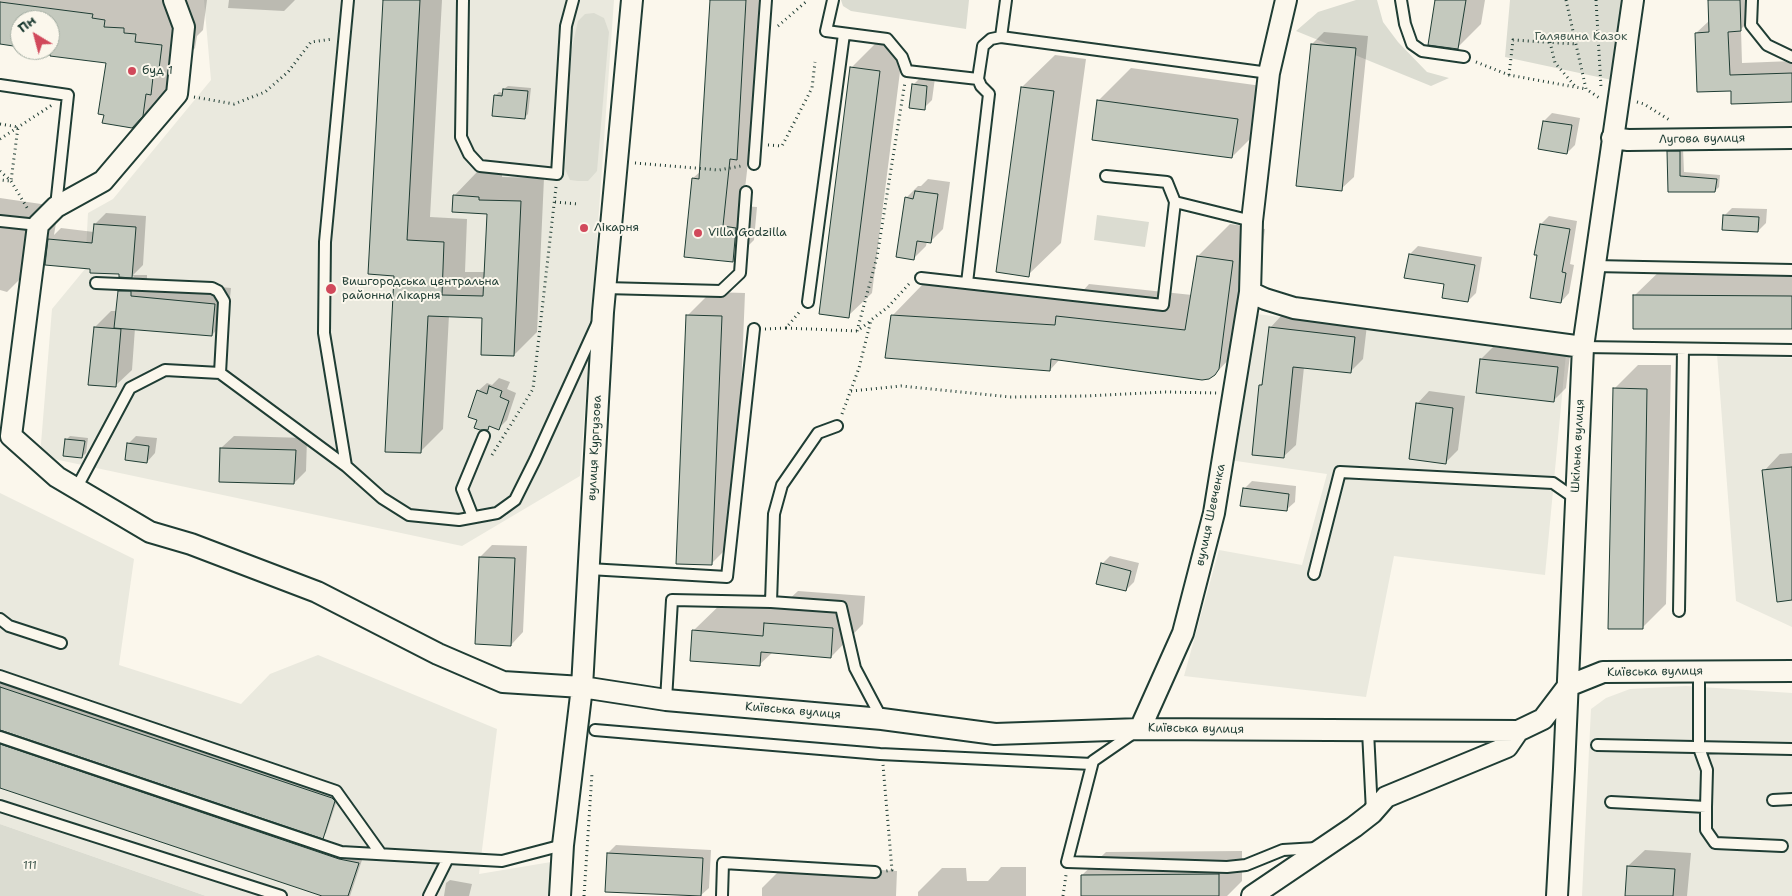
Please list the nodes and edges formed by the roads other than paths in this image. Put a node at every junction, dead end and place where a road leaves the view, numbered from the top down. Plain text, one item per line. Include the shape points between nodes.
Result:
1 (174, 0) edge
2 (348, 0) edge
3 (463, 0) edge
4 (573, 0) edge
5 (632, 0) edge
6 (766, 0) edge
7 (833, 0) edge
8 (1006, 0) edge
9 (1286, 0) edge
10 (1401, 0) edge
11 (1633, 0) edge
12 (1752, 0) edge
13 (844, 34) junction
14 (1001, 37) junction
15 (1464, 57) road end
16 (1792, 57) edge
17 (1269, 72) junction
18 (978, 79) junction
19 (0, 85) edge
20 (1612, 138) junction
21 (1792, 138) edge
22 (754, 164) road end
23 (1106, 176) dead end
24 (746, 192) dead end
25 (1176, 202) junction
26 (56, 208) junction
27 (0, 221) edge
28 (1252, 221) junction
29 (38, 226) junction
30 (1594, 266) junction
31 (1792, 270) edge
32 (921, 278) road end
33 (96, 283) dead end
34 (967, 283) junction
35 (605, 288) junction
36 (1250, 292) junction
37 (808, 302) road end
38 (603, 312) junction
39 (754, 329) road end
40 (1583, 347) junction
41 (1683, 349) junction
42 (1792, 350) edge
43 (220, 373) junction
44 (837, 426) road end
45 (6, 431) edge
46 (484, 436) dead end
47 (346, 466) junction
48 (76, 489) junction
49 (1576, 499) junction
50 (473, 517) junction
51 (588, 569) junction
52 (1314, 574) dead end
53 (771, 602) junction
54 (1679, 611) dead end
55 (0, 619) edge
56 (61, 643) dead end
57 (1790, 669) edge
58 (1699, 672) junction
59 (0, 676) edge
60 (1568, 686) junction
61 (582, 687) junction
62 (666, 700) junction
63 (882, 719) junction
64 (1140, 729) junction
65 (595, 730) dead end
66 (1518, 730) junction
67 (1368, 731) junction
68 (0, 737) edge
69 (1597, 745) dead end
70 (1698, 748) junction
71 (1792, 749) edge
72 (1092, 764) junction
73 (1773, 800) dead end
74 (1792, 800) edge
75 (1611, 802) dead end
76 (0, 806) edge
77 (1706, 806) junction
78 (1372, 813) junction
79 (563, 845) junction
80 (1782, 846) dead end
81 (1323, 848) junction
82 (381, 854) junction
83 (448, 858) junction
84 (873, 872) road end
85 (281, 896) edge
86 (429, 896) edge
87 (560, 896) edge
88 (722, 896) edge
89 (1252, 896) edge
90 (1556, 896) edge

1 - 26 street via 184,27 177,94 103,181
2 - 47 lane via 324,242 324,333
3 - 4 lane via 461,137 469,154 480,166 557,174 566,26
5 - 35 street, вулиця Кургузова
6 - 22 lane
7 - 13 lane via 826,31
8 - 14 lane
9 - 17 street, вулиця Шевченка
10 - 15 lane via 1412,44 1422,52
11 - 20 street, Шкільна вулиця via 1610,99
12 - 16 lane via 1751,25 1767,45
13 - 18 lane via 887,39 902,56 907,71
13 - 37 lane
14 - 17 lane
14 - 18 lane via 991,39 983,46
17 - 28 street, вулиця Шевченка
18 - 34 lane via 990,94
19 - 26 lane via 68,95
20 - 21 street, Лугова вулиця
20 - 30 street, Шкільна вулиця
23 - 25 lane via 1168,182
24 - 35 lane via 740,274 722,291
25 - 28 lane
25 - 34 lane via 1163,305
26 - 29 street
27 - 29 lane
28 - 36 street, вулиця Шевченка
29 - 45 street
30 - 31 lane
30 - 40 street, Шкільна вулиця
32 - 34 lane
33 - 43 lane via 212,288 218,291 224,301
35 - 38 street, вулиця Кургузова
36 - 40 street via 1294,308
36 - 64 street, вулиця Шевченка via 1214,512 1183,633
38 - 50 lane via 515,500 497,513
38 - 51 street, вулиця Кургузова
39 - 51 lane via 727,577
40 - 41 lane
40 - 49 street, Шкільна вулиця
41 - 42 lane
41 - 54 lane
43 - 47 lane
43 - 48 lane via 164,370 130,388
44 - 53 lane via 818,433 782,485 774,514
45 - 48 street, Київська вулиця via 57,477
46 - 50 lane via 462,489
47 - 50 lane via 382,498 409,515 459,520
48 - 61 street, Київська вулиця via 150,532 191,544 317,592 438,654 503,682
49 - 52 lane via 1553,484 1340,472
49 - 60 street, Шкільна вулиця
51 - 61 street, вулиця Кургузова
53 - 62 lane via 672,600
53 - 63 lane via 841,607 855,668
55 - 56 lane via 9,626
57 - 58 street, Київська вулиця
58 - 60 street, Київська вулиця via 1603,672
58 - 70 lane
59 - 82 lane via 336,791
60 - 66 street, Київська вулиця via 1543,718
60 - 90 street, Шкільна вулиця
61 - 62 street, Київська вулиця
61 - 79 street, вулиця Кургузова
62 - 63 street, Київська вулиця
63 - 64 street, Київська вулиця via 995,734
64 - 67 street, Київська вулиця
64 - 72 lane
65 - 72 lane via 880,754
66 - 67 street, Київська вулиця
66 - 78 street via 1507,747 1386,797
67 - 78 lane
68 - 82 lane via 341,852
69 - 70 lane
70 - 71 lane
70 - 77 lane via 1707,770
72 - 81 lane via 1067,862 1227,867 1246,865 1282,850
73 - 74 lane
75 - 77 lane
76 - 85 lane
77 - 80 lane via 1706,830 1715,843
78 - 81 street
79 - 83 lane via 502,861
79 - 87 street, вулиця Кургузова
81 - 89 street
82 - 83 lane
83 - 86 lane
84 - 88 lane via 723,863

